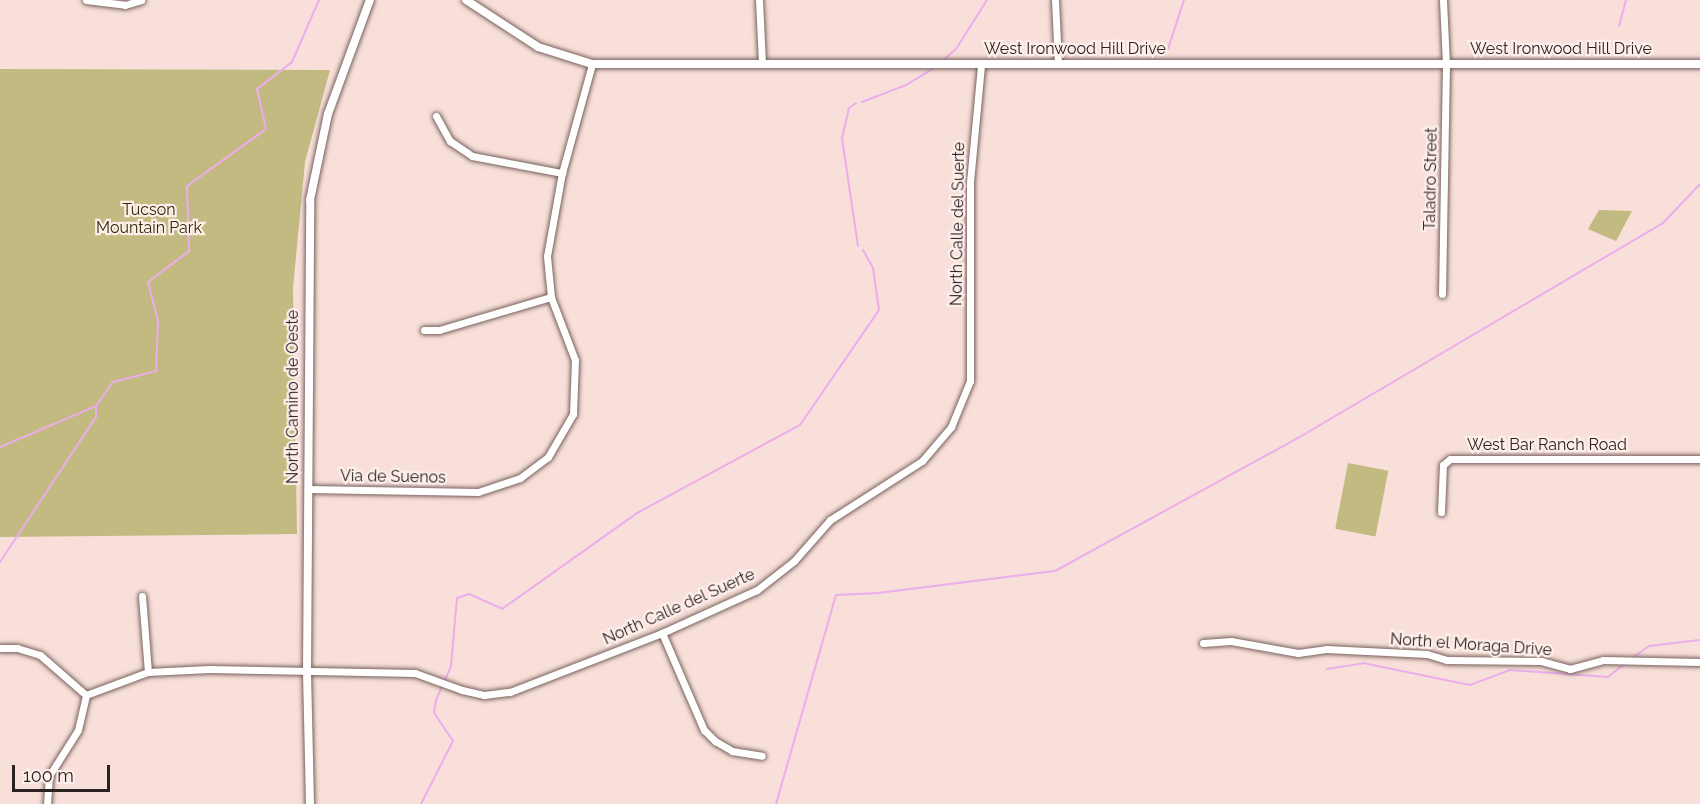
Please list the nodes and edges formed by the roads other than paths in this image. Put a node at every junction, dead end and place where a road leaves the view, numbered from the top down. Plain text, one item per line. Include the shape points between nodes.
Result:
1 (86, 0) edge
2 (141, 0) edge
3 (369, 0) edge
4 (466, 0) edge
5 (759, 0) edge
6 (1055, 0) edge
7 (1443, 0) edge
8 (592, 63) junction
9 (762, 64) junction
10 (1058, 64) junction
11 (1446, 64) junction
12 (1700, 64) edge
13 (981, 65) junction
14 (436, 116) dead end
15 (562, 172) junction
16 (1442, 294) dead end
17 (551, 297) junction
18 (424, 330) dead end
19 (1700, 459) edge
20 (308, 489) junction
21 (1441, 512) dead end
22 (142, 596) dead end
23 (662, 633) junction
24 (1203, 643) dead end
25 (0, 648) edge
26 (1700, 662) edge
27 (148, 672) junction
28 (307, 672) junction
29 (86, 695) junction
30 (762, 756) dead end
31 (47, 804) edge
32 (310, 804) edge

1 - 2 street via 125,5
3 - 20 street, North Camino de Oeste via 328,114 310,200
4 - 8 street, West Ironwood Hill Drive via 538,47
5 - 9 street
6 - 10 street
7 - 11 street, Taladro Street
8 - 9 street, West Ironwood Hill Drive
8 - 15 street, Via de Suenos
9 - 13 street, West Ironwood Hill Drive
10 - 11 street, West Ironwood Hill Drive
10 - 13 street, West Ironwood Hill Drive
11 - 12 street, West Ironwood Hill Drive
11 - 16 street, Taladro Street
13 - 23 street, North Calle del Suerte via 970,182 970,381 951,427 922,461 830,520 794,561 757,590
14 - 15 street via 450,141 472,156
15 - 17 street, Via de Suenos via 547,256
17 - 18 street via 439,330
17 - 20 street, Via de Suenos via 575,360 573,414 548,457 520,478 478,492
19 - 21 street, West Bar Ranch Road via 1450,459 1443,465
20 - 28 street, North Camino de Oeste
22 - 27 street
23 - 28 street, North Calle del Suerte via 510,692 484,695 415,673
23 - 30 street via 704,730 732,752
24 - 26 street, North el Moraga Drive via 1231,641 1298,653 1326,649 1427,654 1446,660 1541,661 1570,669 1603,660
25 - 29 street via 40,655
27 - 28 street, North Calle del Suerte
27 - 29 street, North Calle del Suerte
28 - 32 street, North Camino de Oeste
29 - 31 street via 78,730 49,776

